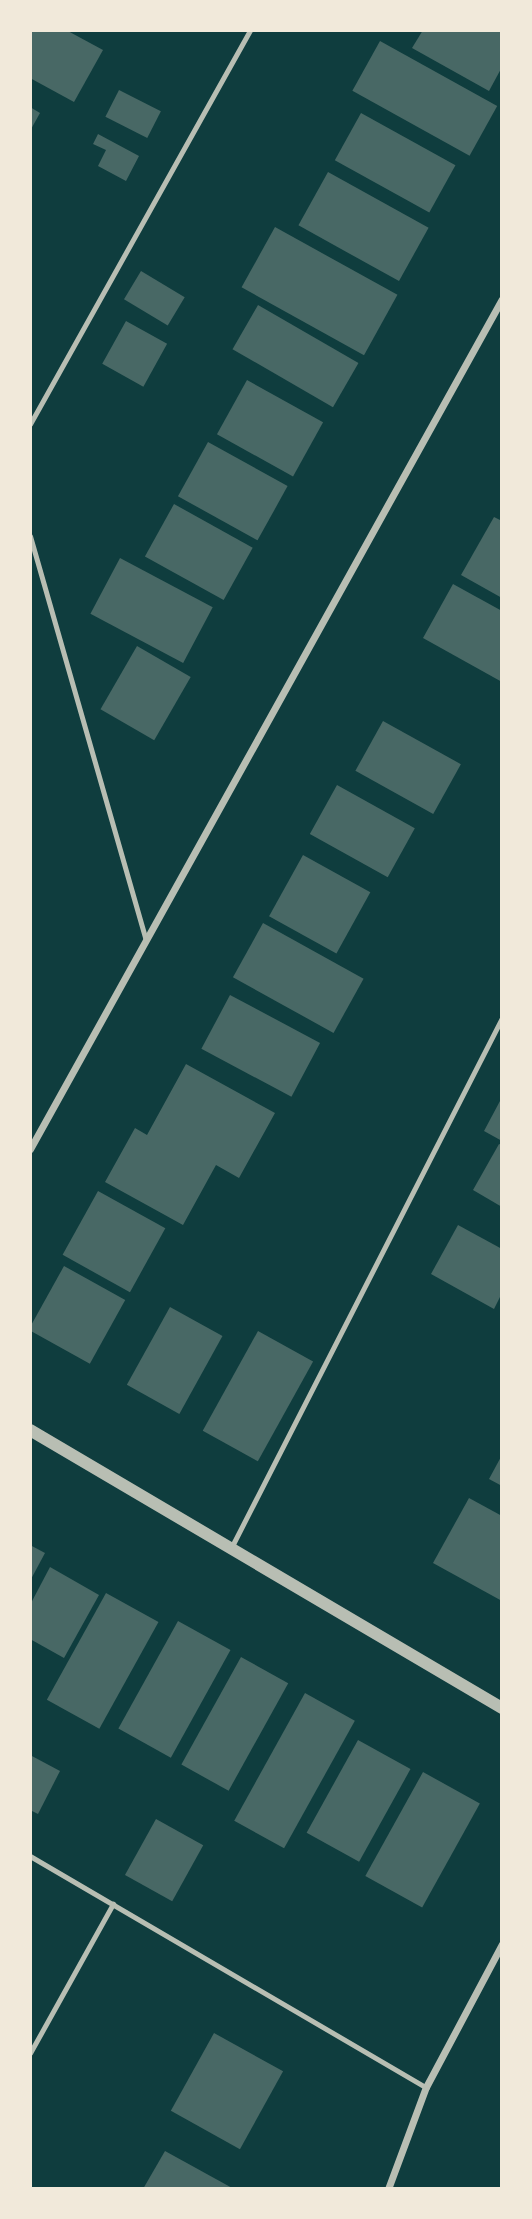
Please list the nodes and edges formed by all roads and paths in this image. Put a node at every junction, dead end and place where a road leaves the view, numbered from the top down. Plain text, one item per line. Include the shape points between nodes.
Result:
1 (250, 30) edge
2 (502, 299) edge
3 (30, 424) edge
4 (30, 537) edge
5 (146, 940) junction
6 (502, 1018) edge
7 (30, 1149) edge
8 (30, 1430) edge
9 (231, 1548) junction
10 (502, 1708) edge
11 (30, 1856) edge
12 (113, 1904) junction
13 (502, 1944) edge
14 (30, 2053) edge
15 (426, 2087) junction
16 (388, 2189) edge

1 - 3 lane
2 - 5 street
4 - 5 lane
5 - 7 street
6 - 9 lane
8 - 9 street
9 - 10 street
11 - 12 lane
12 - 14 lane
12 - 15 lane
13 - 15 street
15 - 16 street

